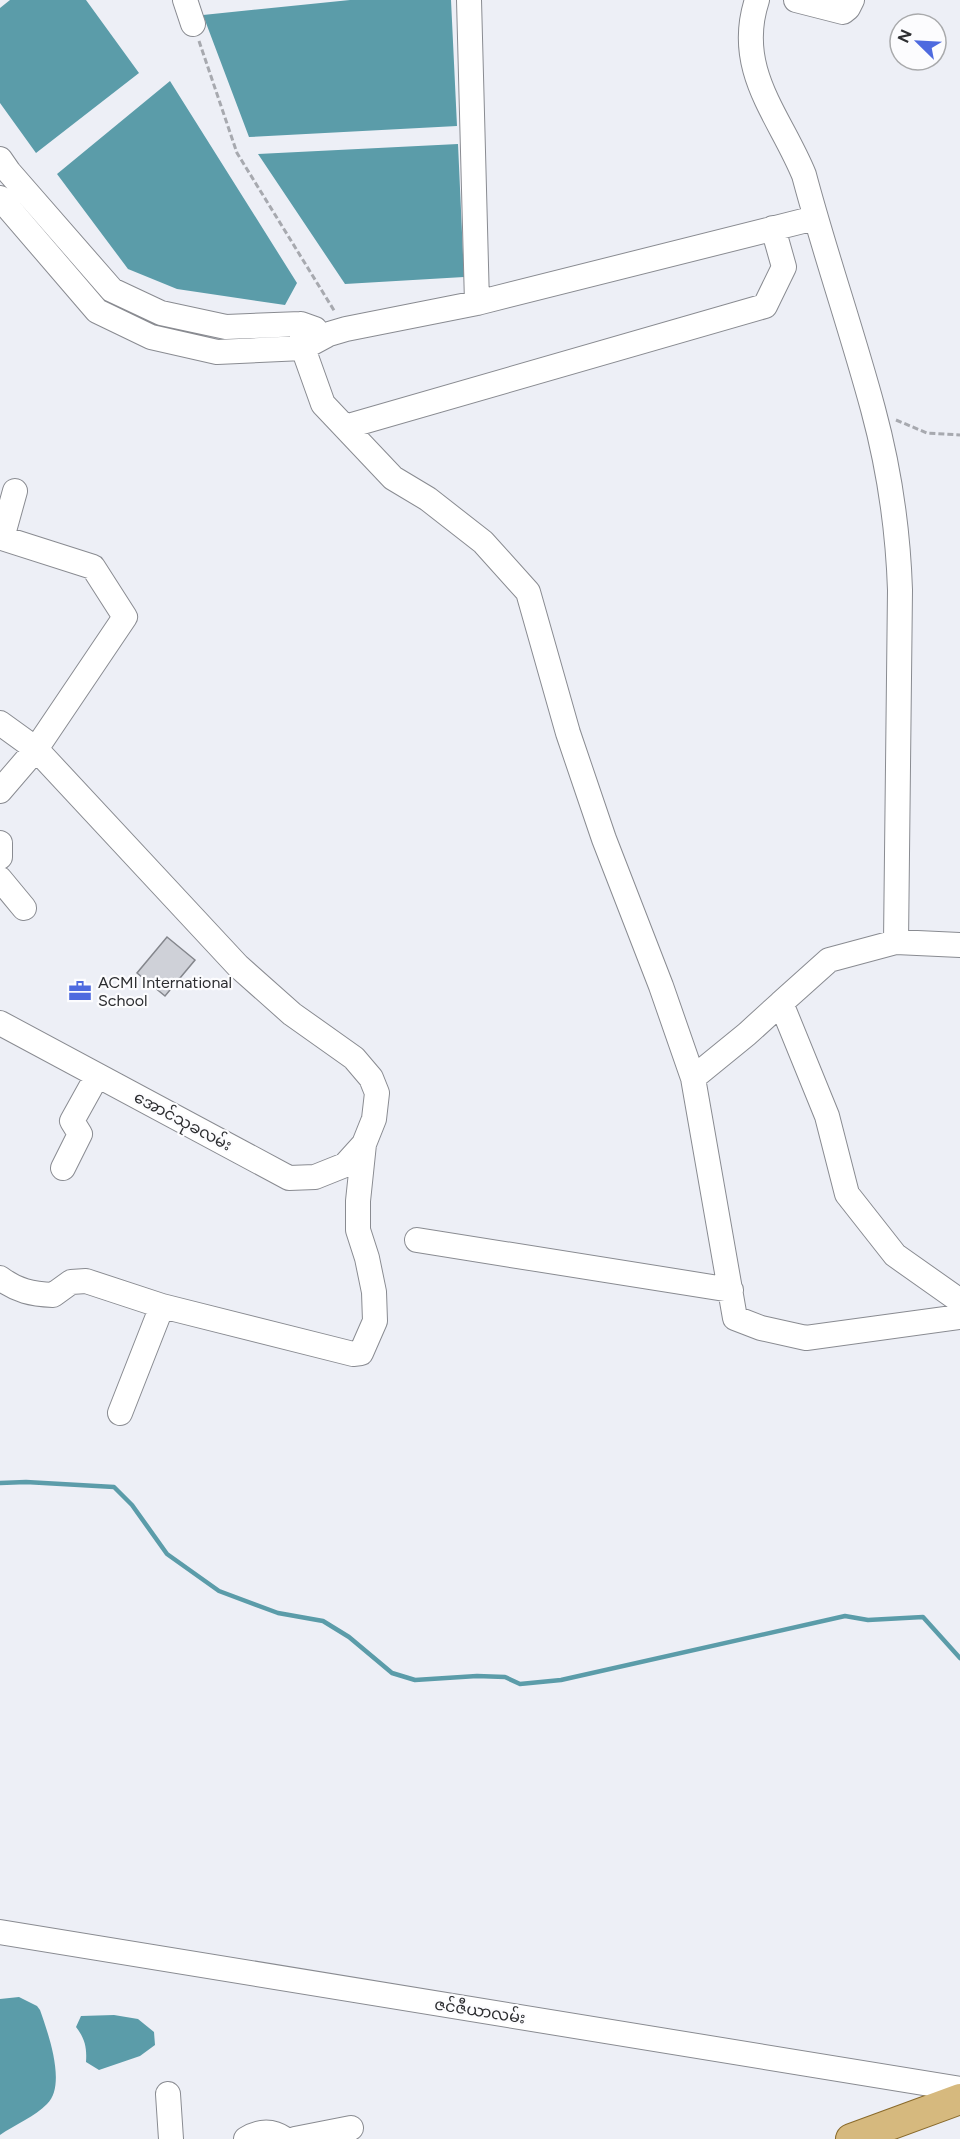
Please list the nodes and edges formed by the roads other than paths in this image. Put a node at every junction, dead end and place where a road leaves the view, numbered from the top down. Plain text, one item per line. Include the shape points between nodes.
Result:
1 (184, 0) edge
2 (469, 0) edge
3 (757, 0) edge
4 (796, 0) edge
5 (852, 0) edge
6 (193, 24) road end
7 (3, 170) edge
8 (0, 198) edge
9 (815, 218) junction
10 (773, 228) junction
11 (477, 303) junction
12 (302, 336) junction
13 (345, 427) junction
14 (15, 490) dead end
15 (0, 723) edge
16 (36, 749) junction
17 (0, 791) edge
18 (0, 843) edge
19 (0, 857) edge
20 (0, 879) edge
21 (24, 908) dead end
22 (896, 942) junction
23 (960, 945) edge
24 (781, 1003) junction
25 (0, 1023) edge
26 (97, 1076) junction
27 (693, 1078) junction
28 (364, 1143) junction
29 (63, 1168) dead end
30 (417, 1240) dead end
31 (0, 1278) edge
32 (731, 1290) junction
33 (960, 1301) edge
34 (162, 1306) junction
35 (960, 1317) edge
36 (120, 1413) dead end
37 (0, 1932) edge
38 (960, 2089) edge
39 (168, 2094) dead end
40 (960, 2099) edge
41 (351, 2128) dead end
42 (171, 2139) edge
43 (246, 2139) edge
44 (285, 2139) edge
45 (296, 2139) edge
46 (851, 2139) edge

1 - 6 street
2 - 11 street
3 - 9 street via 751,40 760,90 792,147
4 - 5 street via 843,12
7 - 12 street via 112,290 161,313 226,327
8 - 12 street via 97,311 151,337 217,352
9 - 10 street
9 - 22 street via 874,411 899,551
10 - 11 street
10 - 13 street via 784,267 765,306
11 - 12 street
12 - 13 street via 323,404
13 - 27 street via 393,478 428,499 483,542 528,592 593,807
14 - 16 street via 2,538 93,567 125,617
15 - 16 street
16 - 17 street
16 - 28 street via 238,966 292,1014 354,1058 371,1078 377,1093 374,1119
18 - 19 street
20 - 21 street
22 - 23 street
22 - 24 street via 829,960
24 - 27 street
24 - 33 street via 826,1116 847,1194 895,1256
25 - 26 street, အောင်သုခလမ်း
26 - 28 street, အောင်သုခလမ်း via 289,1178 315,1177 345,1165
26 - 29 street via 72,1121 80,1134
27 - 32 street
28 - 34 street via 358,1230 368,1258 375,1321 361,1353
30 - 32 street
31 - 34 street via 31,1294 53,1295 71,1282 86,1281
32 - 35 street via 735,1318 806,1338
34 - 36 street
37 - 38 street, ဇင်ဇီယာလမ်း
39 - 42 street
40 - 46 main road
41 - 45 street
43 - 44 street via 263,2132

